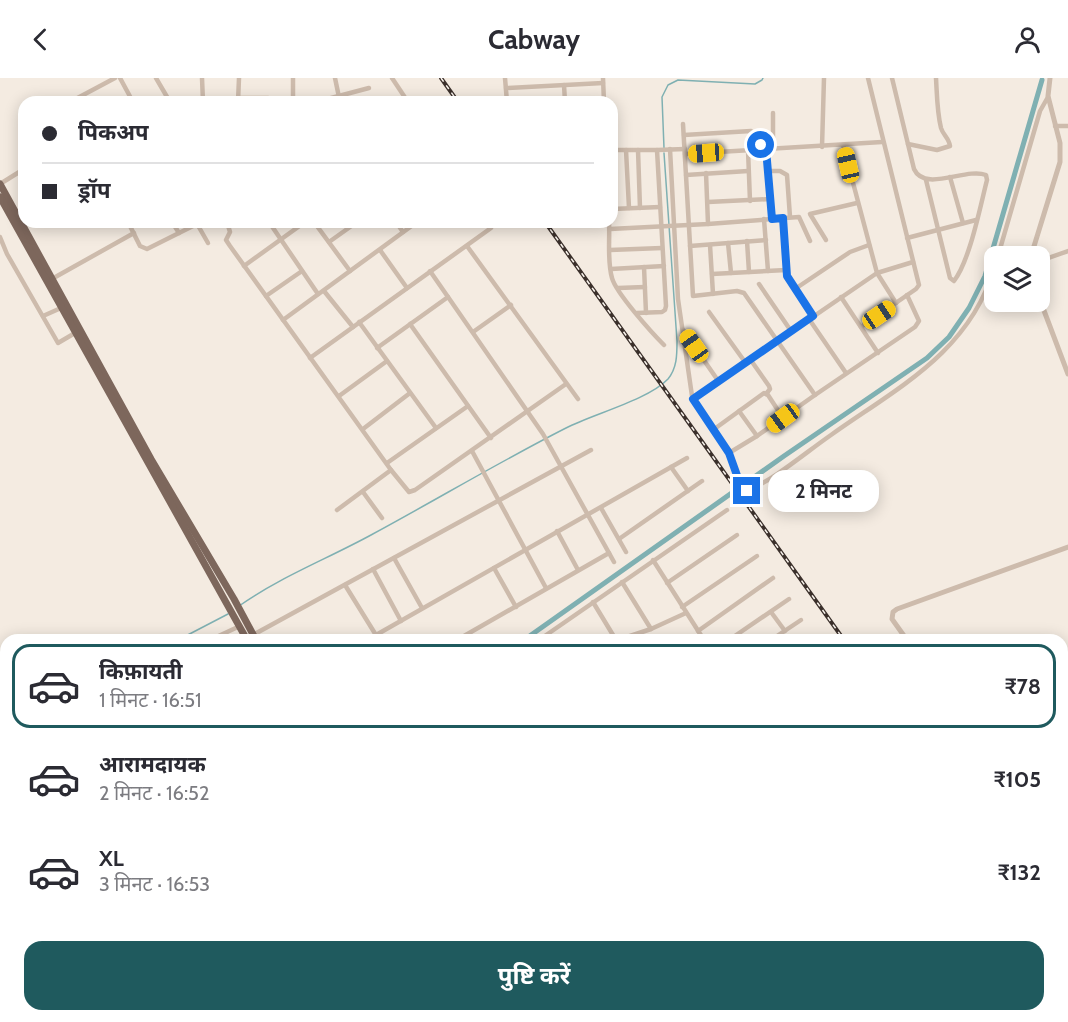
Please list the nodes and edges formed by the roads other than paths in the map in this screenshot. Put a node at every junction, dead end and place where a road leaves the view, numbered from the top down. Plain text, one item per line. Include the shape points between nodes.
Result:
1 (115, 78) edge
2 (120, 78) edge
3 (156, 78) edge
4 (202, 78) edge
5 (239, 78) edge
6 (293, 78) edge
7 (335, 78) edge
8 (392, 78) edge
9 (505, 78) edge
10 (824, 78) edge
11 (868, 78) edge
12 (892, 78) edge
13 (936, 78) edge
14 (1050, 78) edge
15 (603, 81) edge
16 (564, 85) junction
17 (369, 88) dead end
18 (506, 88) junction
19 (81, 96) edge
20 (130, 96) edge
21 (166, 96) edge
22 (202, 96) edge
23 (238, 96) edge
24 (294, 96) edge
25 (338, 96) joint
26 (404, 96) edge
27 (507, 96) edge
28 (565, 96) edge
29 (604, 96) edge
30 (1048, 96) junction
31 (773, 113) dead end
32 (683, 124) dead end
33 (1055, 126) junction
34 (1068, 126) edge
35 (684, 135) junction
36 (882, 142) junction
37 (908, 144) junction
38 (843, 145) junction
39 (822, 147) junction
40 (669, 149) junction
41 (765, 149) junction
42 (773, 149) junction
43 (618, 150) edge
44 (626, 150) junction
45 (638, 150) junction
46 (659, 150) junction
47 (748, 150) junction
48 (685, 152) junction
49 (748, 171) junction
50 (767, 171) junction
51 (18, 173) edge
52 (706, 173) junction
53 (686, 175) junction
54 (950, 177) junction
55 (926, 180) junction
56 (0, 184) edge
57 (0, 197) edge
58 (770, 199) junction
59 (750, 201) junction
60 (708, 202) junction
61 (858, 203) junction
62 (640, 207) junction
63 (660, 207) junction
64 (629, 208) junction
65 (618, 209) edge
66 (18, 213) edge
67 (790, 217) junction
68 (783, 218) junction
69 (764, 219) junction
70 (772, 219) junction
71 (976, 220) junction
72 (963, 223) junction
73 (816, 224) junction
74 (689, 225) junction
75 (708, 225) junction
76 (663, 226) junction
77 (672, 226) junction
78 (18, 228) edge
79 (18, 228) edge
80 (27, 228) edge
81 (131, 228) edge
82 (176, 228) edge
83 (188, 228) edge
84 (199, 228) edge
85 (229, 228) edge
86 (272, 228) edge
87 (297, 228) edge
88 (318, 228) edge
89 (348, 228) edge
90 (401, 228) edge
91 (409, 228) edge
92 (491, 228) edge
93 (804, 228) junction
94 (610, 229) joint
95 (938, 230) junction
96 (404, 232) junction
97 (134, 233) junction
98 (179, 233) junction
99 (0, 237) edge
100 (908, 238) junction
101 (281, 240) junction
102 (766, 240) junction
103 (826, 240) dead end
104 (810, 241) dead end
105 (329, 242) junction
106 (747, 242) junction
107 (208, 243) dead end
108 (729, 243) junction
109 (710, 244) junction
110 (869, 244) junction
111 (466, 246) junction
112 (690, 246) junction
113 (1001, 246) edge
114 (1034, 246) edge
115 (662, 248) junction
116 (380, 250) junction
117 (610, 250) junction
118 (1068, 251) edge
119 (1050, 257) edge
120 (913, 262) junction
121 (244, 266) junction
122 (664, 266) junction
123 (644, 267) junction
124 (611, 269) junction
125 (786, 270) junction
126 (302, 271) junction
127 (350, 271) junction
128 (768, 271) junction
129 (430, 272) junction
130 (749, 272) junction
131 (731, 273) junction
132 (877, 273) junction
133 (712, 274) junction
134 (49, 281) junction
135 (759, 284) dead end
136 (645, 287) junction
137 (407, 288) junction
138 (618, 288) junction
139 (795, 289) junction
140 (324, 291) junction
141 (318, 294) junction
142 (713, 294) junction
143 (907, 296) junction
144 (266, 297) junction
145 (448, 297) junction
146 (841, 297) junction
147 (984, 297) edge
148 (896, 303) junction
149 (511, 305) junction
150 (61, 308) junction
151 (709, 312) dead end
152 (1045, 312) edge
153 (646, 313) junction
154 (637, 314) junction
155 (43, 316) junction
156 (811, 317) junction
157 (283, 320) junction
158 (359, 322) junction
159 (410, 324) junction
160 (353, 327) junction
161 (861, 327) junction
162 (682, 328) junction
163 (791, 331) junction
164 (473, 332) junction
165 (75, 333) junction
166 (776, 342) junction
167 (664, 345) dead end
168 (377, 348) junction
169 (878, 353) junction
170 (310, 358) junction
171 (387, 361) junction
172 (748, 361) junction
173 (846, 373) junction
174 (1068, 374) edge
175 (719, 382) junction
176 (566, 384) junction
177 (410, 393) junction
178 (766, 394) junction
179 (815, 395) junction
180 (339, 396) junction
181 (578, 399) dead end
182 (693, 399) junction
183 (468, 406) junction
184 (527, 410) junction
185 (739, 411) junction
186 (783, 418) junction
187 (436, 428) junction
188 (363, 429) junction
189 (713, 430) junction
190 (757, 436) junction
191 (491, 438) junction
192 (591, 450) dead end
193 (472, 451) junction
194 (729, 453) junction
195 (687, 458) dead end
196 (387, 463) junction
197 (562, 466) junction
198 (671, 467) junction
199 (391, 470) junction
200 (702, 480) dead end
201 (688, 491) junction
202 (363, 492) junction
203 (500, 502) junction
204 (601, 508) junction
205 (337, 510) dead end
206 (727, 510) dead end
207 (587, 515) junction
208 (381, 518) dead end
209 (557, 531) junction
210 (737, 535) dead end
211 (619, 539) junction
212 (1068, 547) edge
213 (525, 549) junction
214 (626, 552) dead end
215 (609, 553) junction
216 (757, 556) dead end
217 (394, 558) junction
218 (653, 560) junction
219 (614, 562) dead end
220 (494, 568) junction
221 (374, 569) junction
222 (578, 570) junction
223 (772, 578) dead end
224 (622, 582) junction
225 (667, 583) junction
226 (345, 585) junction
227 (546, 588) junction
228 (789, 599) dead end
229 (593, 602) junction
230 (232, 604) junction
231 (516, 607) junction
232 (682, 607) junction
233 (422, 608) junction
234 (771, 612) junction
235 (686, 613) junction
236 (801, 620) dead end
237 (401, 621) junction
238 (243, 625) junction
239 (651, 629) junction
240 (698, 631) junction
241 (785, 631) junction
242 (223, 634) edge
243 (248, 634) edge
244 (259, 634) edge
245 (374, 634) edge
246 (377, 634) edge
247 (468, 634) edge
248 (549, 634) edge
249 (613, 634) edge
250 (636, 634) edge
251 (700, 634) edge
252 (738, 634) edge
253 (780, 634) edge
254 (903, 634) edge

1 - 19 street
2 - 20 street
3 - 21 street
4 - 22 street
5 - 23 street
6 - 24 street
7 - 25 street
8 - 26 street
9 - 18 street
10 - 39 street
11 - 36 street
12 - 37 street
13 - 37 street via 940,120 950,146 937,150
14 - 30 street
15 - 16 street
15 - 29 street
16 - 18 street
16 - 28 street
17 - 25 street
18 - 27 street
30 - 33 street
30 - 113 street via 1040,111
31 - 42 street
32 - 35 street
33 - 34 street
33 - 114 street via 1060,162
35 - 41 street via 751,131
35 - 48 street
36 - 38 street
36 - 100 street
37 - 55 street via 916,173
38 - 39 street
38 - 61 street
39 - 42 street
40 - 46 street
40 - 48 street
40 - 77 street
41 - 42 street
41 - 47 street
41 - 50 street
43 - 44 street
44 - 45 street
44 - 64 street
45 - 46 street
45 - 62 street
46 - 63 street
47 - 48 street
47 - 49 street
48 - 53 street
49 - 52 street
49 - 59 street
50 - 58 street
50 - 67 street via 786,175
51 - 56 street
52 - 53 street
52 - 60 street
53 - 74 street
54 - 55 street
54 - 71 street via 986,175
54 - 72 street
55 - 95 street
56 - 66 main road
57 - 79 main road
58 - 59 street
58 - 70 street
59 - 60 street
60 - 75 street
61 - 73 street via 810,214
61 - 110 street
62 - 63 street
62 - 64 street
63 - 76 street
64 - 65 street
67 - 68 street
67 - 93 street via 799,217
68 - 70 street
68 - 125 street
69 - 70 street
69 - 75 street
69 - 102 street
71 - 72 street
71 - 95 street via 954,281
72 - 95 street
73 - 93 street
73 - 103 street
74 - 75 street
74 - 77 street
74 - 112 street
76 - 77 street
76 - 94 street
76 - 115 street
77 - 162 street
78 - 134 main road
80 - 134 main road
81 - 97 street
82 - 98 street
83 - 98 street
84 - 107 street
85 - 121 street via 227,241
86 - 101 street
87 - 101 street
88 - 105 street
89 - 105 street
90 - 96 street
91 - 96 street
92 - 111 street
93 - 104 street
94 - 117 street
95 - 100 street
96 - 116 street
97 - 98 street via 140,246 147,249
97 - 134 street
99 - 155 street
100 - 120 street
101 - 121 street
101 - 126 street
102 - 106 street
102 - 128 street
105 - 127 street
106 - 108 street
106 - 130 street
108 - 109 street
108 - 131 street
109 - 112 street
109 - 133 street
110 - 132 street
110 - 139 street via 853,250
111 - 129 street
111 - 149 street
112 - 142 street via 693,296
115 - 117 street
115 - 122 street
116 - 127 street
116 - 137 street
117 - 124 street
118 - 119 street
120 - 132 street
120 - 143 street via 918,287
121 - 144 street
122 - 123 street
122 - 153 street via 665,310
123 - 124 street
123 - 136 street
124 - 138 street
125 - 128 street
125 - 139 street
126 - 141 street
126 - 144 street
127 - 140 street
128 - 130 street
129 - 137 street
129 - 145 street
130 - 131 street
131 - 133 street
132 - 146 street
132 - 148 street
133 - 142 street
134 - 150 main road
134 - 230 main road
135 - 163 street
136 - 138 street
136 - 153 street
137 - 158 street
138 - 154 street
139 - 156 street
140 - 141 street
140 - 160 street
141 - 157 street
142 - 166 street via 744,294
143 - 148 street
143 - 169 street via 919,323
144 - 157 street
145 - 159 street
145 - 164 street
146 - 156 street
146 - 161 street
147 - 194 street via 958,337 905,385 750,490 744,489 739,481
148 - 161 street
149 - 164 street
149 - 176 street
150 - 155 street
150 - 165 main road
151 - 172 street
152 - 174 street
153 - 154 street
154 - 167 street
155 - 165 street via 58,343
156 - 163 street
156 - 173 street
157 - 170 street
158 - 160 street
158 - 168 street
159 - 168 street
159 - 183 street
160 - 170 street
161 - 169 street
162 - 175 street
162 - 182 street
163 - 166 street
164 - 184 street
165 - 230 main road
166 - 172 street
166 - 179 street
168 - 171 street
169 - 173 street
170 - 180 street
171 - 177 street
171 - 180 street
172 - 175 street
172 - 178 street via 770,387
173 - 179 street
175 - 182 street
176 - 181 street
176 - 184 street
177 - 187 street
177 - 188 street
178 - 185 street
178 - 186 street
179 - 186 street
180 - 188 street
182 - 189 street
183 - 187 street
183 - 191 street
184 - 191 street
184 - 197 street
185 - 189 street
185 - 190 street
186 - 190 street
187 - 196 street
188 - 196 street
189 - 194 street
190 - 194 street
191 - 193 street
192 - 197 street
193 - 199 street via 413,492
193 - 203 street
195 - 198 street
196 - 199 street
197 - 203 street
197 - 207 street
198 - 201 street
198 - 204 street
199 - 202 street
200 - 201 street
201 - 211 street
202 - 205 street
202 - 208 street
203 - 213 street
203 - 217 street
204 - 207 street
204 - 211 street
206 - 218 street
207 - 209 street
207 - 215 street
209 - 213 street
209 - 222 street
210 - 225 street
211 - 214 street
212 - 254 street via 897,609 892,619
213 - 220 street
213 - 227 street
215 - 219 street
215 - 222 street
216 - 232 street
217 - 221 street
217 - 233 street
218 - 224 street
218 - 225 street
220 - 231 street
220 - 233 street
221 - 226 street
221 - 237 street
222 - 227 street
223 - 240 street
224 - 229 street
224 - 239 street
225 - 232 street
226 - 244 street
226 - 245 street
227 - 231 street
228 - 234 street
229 - 248 street
229 - 249 street
230 - 238 main road
231 - 247 street
232 - 235 street
233 - 237 street
234 - 241 street
234 - 252 street
235 - 239 street
235 - 240 street
236 - 241 street
237 - 246 street
238 - 242 street
238 - 243 main road
239 - 250 street
240 - 251 street
241 - 253 street

